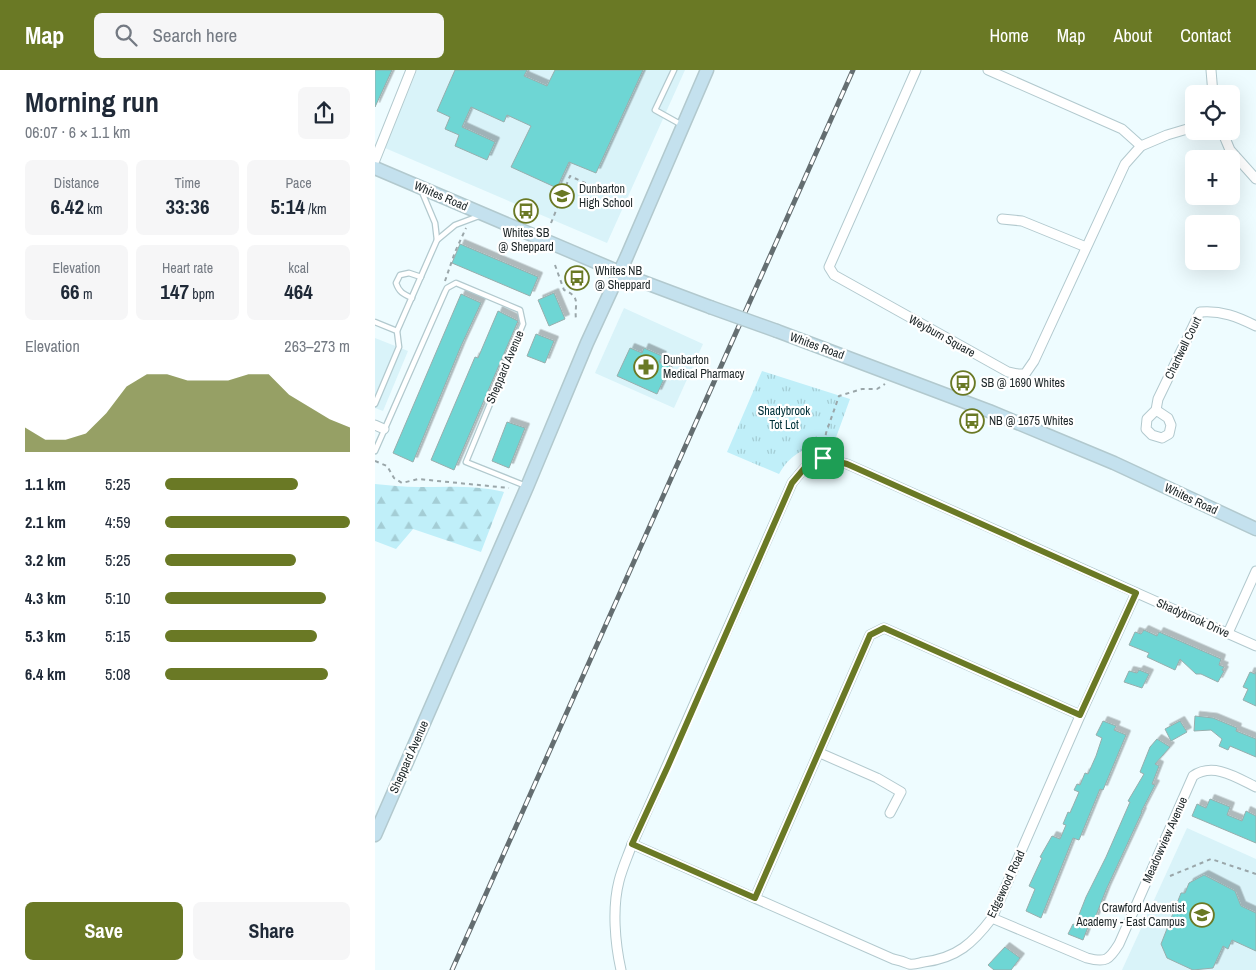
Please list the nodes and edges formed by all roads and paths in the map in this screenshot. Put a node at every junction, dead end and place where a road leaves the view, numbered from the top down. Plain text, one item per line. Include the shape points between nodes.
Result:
1 (410, 70) edge
2 (673, 70) edge
3 (707, 70) edge
4 (916, 70) edge
5 (988, 70) edge
6 (1211, 70) edge
7 (1212, 85) edge
8 (682, 125) junction
9 (1185, 130) edge
10 (1226, 140) edge
11 (1141, 146) junction
12 (375, 160) edge
13 (375, 168) edge
14 (1256, 178) edge
15 (420, 187) junction
16 (596, 188) dead end
17 (485, 214) junction
18 (1002, 219) dead end
19 (551, 224) dead end
20 (466, 228) dead end
21 (437, 240) junction
22 (1086, 247) junction
23 (555, 265) dead end
24 (620, 272) junction
25 (421, 277) junction
26 (447, 288) junction
27 (412, 298) junction
28 (576, 319) dead end
29 (375, 322) edge
30 (1256, 326) edge
31 (397, 331) junction
32 (897, 376) junction
33 (375, 404) edge
34 (1156, 410) dead end
35 (375, 416) edge
36 (375, 424) edge
37 (384, 429) junction
38 (375, 451) edge
39 (823, 458) junction
40 (375, 460) edge
41 (527, 487) junction
42 (512, 488) dead end
43 (1256, 529) edge
44 (1256, 571) edge
45 (1136, 593) junction
46 (1228, 634) junction
47 (1256, 646) edge
48 (1080, 715) junction
49 (819, 753) junction
50 (1256, 787) edge
51 (890, 813) dead end
52 (375, 835) edge
53 (632, 844) junction
54 (1256, 874) edge
55 (1170, 876) dead end
56 (755, 898) junction
57 (992, 918) junction
58 (911, 967) edge
59 (621, 970) edge

1 - 12 street
2 - 8 lane via 655,110
3 - 8 main road, Sheppard Avenue
4 - 22 street, Weyburn Square via 829,267 834,275 1008,372 1025,374
5 - 11 street via 1121,129
6 - 7 street
8 - 24 main road, Sheppard Avenue
9 - 11 street, Weyburn Square
10 - 14 street via 1230,150
11 - 22 street, Weyburn Square via 1125,164
13 - 15 main road, Whites Road
15 - 17 main road, Whites Road
15 - 21 lane via 435,222
16 - 19 path via 570,176
17 - 21 lane via 455,225
17 - 24 main road, Whites Road
18 - 22 street via 1022,220
20 - 26 path via 444,280
21 - 25 lane
23 - 28 path via 564,290 575,297
24 - 32 main road, Whites Road, bridge
24 - 41 main road, Sheppard Avenue
25 - 27 lane
25 - 27 lane via 409,273 400,275 396,283 403,294
26 - 37 lane
26 - 41 lane, Sheppard Avenue via 456,284 520,310 523,324 466,462
27 - 31 lane
29 - 31 lane
30 - 34 street, Chartwell Court via 1238,317 1212,311 1200,312
31 - 33 lane via 399,347
32 - 39 path via 877,389 862,389 839,396 826,433
32 - 43 main road, Whites Road via 989,410
35 - 36 street
36 - 37 street
37 - 38 lane
39 - 45 street, Shadybrook Drive via 847,464
39 - 53 street via 808,464 792,483
40 - 42 path via 387,466 394,478 402,483 418,479
41 - 52 main road, Sheppard Avenue
44 - 46 street
45 - 46 street, Shadybrook Drive
45 - 48 street, Edgewood Road
46 - 47 street, Shadybrook Drive
48 - 49 street via 884,628 870,635
48 - 57 street, Edgewood Road
49 - 51 street via 901,792
49 - 56 street
50 - 57 street, Meadowview Avenue via 1222,771 1201,770 1193,776 1111,957 1100,962 1087,958
53 - 56 street, Edgewood Road
53 - 59 street via 619,881 615,917 616,949
54 - 55 path via 1211,859
56 - 58 street, Edgewood Road
57 - 58 street, Edgewood Road via 968,945 952,956

